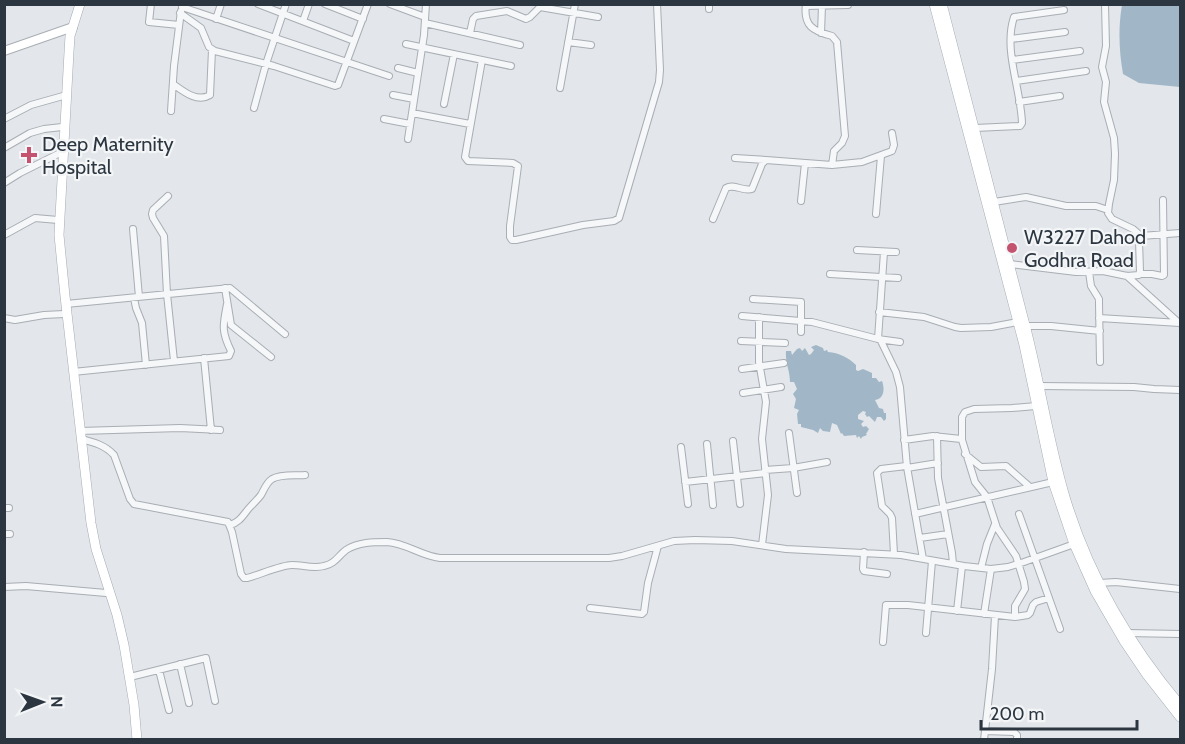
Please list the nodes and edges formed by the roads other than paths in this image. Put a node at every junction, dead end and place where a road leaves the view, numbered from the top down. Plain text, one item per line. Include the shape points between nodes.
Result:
1 (75, 4) edge
2 (80, 4) edge
3 (151, 4) edge
4 (220, 4) edge
5 (258, 4) edge
6 (286, 4) edge
7 (309, 4) edge
8 (326, 4) edge
9 (368, 4) edge
10 (390, 4) edge
11 (426, 4) edge
12 (575, 4) edge
13 (657, 4) edge
14 (934, 4) edge
15 (942, 4) edge
16 (1106, 4) edge
17 (806, 5) edge
18 (848, 5) edge
19 (822, 6) edge
20 (182, 8) edge
21 (1064, 10) dead end
22 (573, 12) junction
23 (282, 14) junction
24 (598, 16) dead end
25 (216, 19) junction
26 (363, 19) junction
27 (425, 20) junction
28 (303, 21) junction
29 (179, 25) junction
30 (71, 27) junction
31 (1065, 32) dead end
32 (470, 33) junction
33 (821, 33) junction
34 (275, 38) junction
35 (1011, 39) junction
36 (354, 41) junction
37 (568, 42) junction
38 (406, 44) dead end
39 (520, 45) dead end
40 (591, 45) dead end
41 (422, 47) junction
42 (212, 50) junction
43 (4, 51) edge
44 (1080, 51) dead end
45 (454, 54) junction
46 (482, 60) junction
47 (1012, 60) junction
48 (346, 61) junction
49 (266, 64) junction
50 (511, 66) dead end
51 (398, 68) dead end
52 (1086, 71) dead end
53 (418, 73) junction
54 (388, 76) dead end
55 (1016, 81) junction
56 (173, 84) junction
57 (560, 87) dead end
58 (393, 95) dead end
59 (63, 96) junction
60 (1060, 96) dead end
61 (414, 99) junction
62 (1019, 102) junction
63 (444, 104) dead end
64 (254, 108) dead end
65 (171, 111) dead end
66 (412, 113) junction
67 (4, 119) edge
68 (384, 119) dead end
69 (470, 123) junction
70 (410, 124) junction
71 (62, 127) junction
72 (975, 128) junction
73 (892, 133) dead end
74 (408, 139) dead end
75 (4, 148) edge
76 (60, 153) junction
77 (881, 156) junction
78 (735, 158) dead end
79 (766, 160) junction
80 (805, 163) junction
81 (832, 165) junction
82 (4, 183) edge
83 (168, 196) dead end
84 (1163, 200) dead end
85 (801, 201) dead end
86 (994, 202) junction
87 (1108, 210) junction
88 (876, 214) dead end
89 (713, 219) dead end
90 (58, 220) junction
91 (133, 229) dead end
92 (1180, 232) edge
93 (1164, 233) junction
94 (4, 235) edge
95 (1141, 236) junction
96 (857, 250) dead end
97 (884, 252) junction
98 (896, 252) dead end
99 (1010, 264) junction
100 (1089, 272) junction
101 (830, 274) dead end
102 (1140, 274) junction
103 (1127, 276) junction
104 (882, 277) junction
105 (898, 278) dead end
106 (225, 288) junction
107 (167, 294) junction
108 (136, 298) junction
109 (753, 299) dead end
110 (66, 304) junction
111 (227, 304) junction
112 (879, 312) junction
113 (64, 314) junction
114 (742, 316) dead end
115 (759, 317) junction
116 (4, 318) edge
117 (1099, 318) junction
118 (801, 320) junction
119 (1180, 323) edge
120 (1022, 324) junction
121 (1100, 331) junction
122 (801, 332) dead end
123 (285, 334) dead end
124 (879, 339) junction
125 (741, 341) dead end
126 (759, 341) junction
127 (900, 342) dead end
128 (785, 343) dead end
129 (271, 357) dead end
130 (204, 358) junction
131 (174, 362) junction
132 (784, 363) dead end
133 (1100, 363) dead end
134 (146, 364) junction
135 (760, 367) junction
136 (742, 369) dead end
137 (73, 372) junction
138 (1040, 386) junction
139 (782, 387) dead end
140 (764, 390) junction
141 (1180, 390) edge
142 (743, 393) dead end
143 (1036, 406) junction
144 (211, 429) junction
145 (220, 429) dead end
146 (789, 433) dead end
147 (80, 435) junction
148 (937, 436) junction
149 (961, 439) junction
150 (904, 440) junction
151 (733, 441) dead end
152 (706, 444) dead end
153 (681, 447) dead end
154 (965, 453) junction
155 (827, 462) dead end
156 (938, 463) junction
157 (907, 467) junction
158 (793, 468) junction
159 (765, 472) junction
160 (305, 475) dead end
161 (738, 476) junction
162 (711, 480) junction
163 (685, 482) junction
164 (1053, 482) junction
165 (1030, 487) junction
166 (797, 493) dead end
167 (987, 497) junction
168 (687, 504) dead end
169 (740, 504) dead end
170 (713, 506) dead end
171 (943, 507) junction
172 (915, 514) junction
173 (1019, 514) dead end
174 (995, 523) junction
175 (230, 525) junction
176 (948, 534) junction
177 (920, 538) junction
178 (1078, 543) junction
179 (762, 545) junction
180 (658, 546) junction
181 (864, 552) junction
182 (894, 554) junction
183 (1035, 558) junction
184 (924, 559) junction
185 (933, 561) junction
186 (953, 564) junction
187 (1019, 564) junction
188 (962, 566) junction
189 (981, 568) junction
190 (991, 569) junction
191 (887, 574) dead end
192 (1099, 583) junction
193 (4, 587) edge
194 (1180, 589) edge
195 (106, 593) junction
196 (1049, 598) junction
197 (1026, 601) junction
198 (590, 608) dead end
199 (928, 608) junction
200 (957, 611) junction
201 (984, 614) junction
202 (995, 616) junction
203 (1015, 617) junction
204 (1060, 629) dead end
205 (926, 633) dead end
206 (1127, 633) junction
207 (1180, 634) edge
208 (883, 642) dead end
209 (180, 664) junction
210 (159, 670) junction
211 (129, 677) junction
212 (215, 701) dead end
213 (189, 703) dead end
214 (1180, 705) edge
215 (168, 710) dead end
216 (1180, 717) edge
217 (985, 731) junction
218 (135, 740) edge
219 (984, 740) edge
220 (1017, 740) edge

1 - 30 main road
2 - 30 main road
3 - 29 street via 149,22
4 - 25 street
5 - 23 street
6 - 23 street
7 - 28 street
8 - 26 street
9 - 26 street
10 - 27 street
11 - 27 street
12 - 22 street
13 - 69 street via 659,82 617,220 512,240 510,226 518,166 466,159
14 - 120 main road
15 - 72 main road
16 - 87 street via 1104,102 1115,154
17 - 19 street
17 - 33 street via 807,23
18 - 19 street
19 - 33 street
20 - 25 street
20 - 29 street
20 - 42 street via 201,28
21 - 35 street via 1014,17
22 - 24 street
22 - 32 street via 540,7 526,20 507,11 476,16
22 - 37 street
23 - 28 street
23 - 34 street
25 - 34 street
26 - 36 street
27 - 32 street
27 - 41 street
28 - 36 street
29 - 56 street
30 - 43 street
30 - 59 main road via 66,43
30 - 110 main road via 59,235
31 - 35 street
32 - 39 street
33 - 81 street via 837,42 845,136 834,151
34 - 48 street
34 - 49 street
35 - 47 street
36 - 48 street
37 - 40 street
37 - 57 street
38 - 41 street
41 - 45 street
41 - 53 street
42 - 49 street
42 - 56 street via 210,95 189,95
44 - 47 street
45 - 46 street
45 - 63 street
46 - 50 street
46 - 69 street
47 - 55 street
48 - 49 street via 335,86
48 - 54 street
49 - 64 street
51 - 53 street
52 - 55 street
53 - 61 street
55 - 62 street
56 - 65 street
58 - 61 street
59 - 67 street via 31,105
59 - 71 main road
60 - 62 street
61 - 66 street
62 - 72 street via 1020,126
66 - 69 street
66 - 70 street
68 - 70 street
70 - 74 street
71 - 75 street via 38,130
71 - 76 main road
72 - 86 main road
73 - 77 street via 894,148
76 - 82 street
76 - 90 main road
77 - 81 street
77 - 88 street
78 - 79 street
79 - 80 street
79 - 89 street via 752,189 726,188
80 - 81 street
80 - 85 street
83 - 107 street via 152,214 164,236
84 - 93 street
86 - 87 street via 1026,197
86 - 99 main road
87 - 95 street via 1112,219
90 - 94 street via 35,218
90 - 113 main road
91 - 108 street
92 - 93 street
93 - 95 street
93 - 102 street via 1164,275
95 - 102 street
96 - 97 street
97 - 98 street
97 - 104 street
99 - 100 street
99 - 120 main road
100 - 103 street
100 - 117 street via 1098,299
101 - 104 street
102 - 103 street
103 - 119 street
104 - 105 street
104 - 112 street
106 - 107 street
106 - 111 street
106 - 123 street via 234,290
107 - 108 street
107 - 131 street
108 - 110 street
108 - 134 street
109 - 118 street via 801,302
110 - 137 main road
111 - 129 street via 231,325
111 - 130 street via 223,333 230,354
112 - 120 street via 924,317 962,328
112 - 124 street
113 - 116 street
113 - 195 main road via 93,555
114 - 115 street
115 - 118 street
115 - 126 street
117 - 119 street
117 - 121 street
118 - 122 street
118 - 124 street
120 - 121 street
120 - 138 main road
120 - 143 main road
121 - 133 street
124 - 127 street
124 - 150 street via 899,381
125 - 126 street
126 - 128 street
126 - 135 street
130 - 131 street
130 - 144 street
131 - 134 street
132 - 135 street
134 - 137 street
135 - 136 street
135 - 140 street
137 - 147 main road
138 - 141 street
138 - 178 main road
139 - 140 street
140 - 142 street
140 - 159 street
143 - 149 street via 965,412
143 - 164 main road
144 - 145 street
144 - 147 street
146 - 158 street
147 - 175 street via 114,455 134,504 225,520
147 - 211 main road via 96,549 117,615
148 - 149 street
148 - 150 street
148 - 156 street
149 - 154 street
150 - 157 street
151 - 161 street
152 - 162 street
153 - 163 street
154 - 165 street via 981,467 1006,466
154 - 167 street via 975,482
155 - 158 street
156 - 157 street
156 - 171 street
157 - 172 street
157 - 182 street via 881,469 877,473 882,506 892,518
158 - 159 street
158 - 166 street
159 - 161 street
159 - 179 street via 768,495
160 - 175 street via 272,480 240,519
161 - 162 street
161 - 169 street
162 - 163 street
162 - 170 street
163 - 168 street
164 - 165 street
164 - 178 main road
165 - 167 street
167 - 171 street
167 - 174 street
171 - 172 street
171 - 176 street
172 - 177 street
173 - 183 street
174 - 187 street
174 - 189 street
175 - 180 street via 241,574 248,578 290,565 328,566 347,549 363,543 400,544 440,558 609,558
176 - 177 street
176 - 186 street
177 - 184 street
178 - 183 street
178 - 192 main road
178 - 216 main road via 1095,591 1124,641
179 - 180 street via 695,540
179 - 181 street
180 - 198 street via 642,614
181 - 182 street
181 - 191 street via 864,571
182 - 184 street
183 - 187 street
183 - 196 street
184 - 185 street
185 - 186 street
185 - 199 street
186 - 188 street
187 - 190 street
187 - 197 street
188 - 189 street
188 - 200 street
189 - 190 street
190 - 201 street
192 - 194 street
192 - 206 main road
193 - 195 street
195 - 218 main road via 121,649
196 - 197 street
196 - 204 street
197 - 203 street via 1015,606
197 - 203 street via 1030,613
199 - 200 street
199 - 205 street
199 - 208 street via 886,605
200 - 201 street
201 - 202 street
202 - 203 street
202 - 217 street
206 - 207 street
206 - 214 main road
209 - 210 street
209 - 212 street via 206,658
209 - 213 street
210 - 211 street
210 - 215 street
211 - 218 main road
217 - 219 street
217 - 220 street via 1014,732

